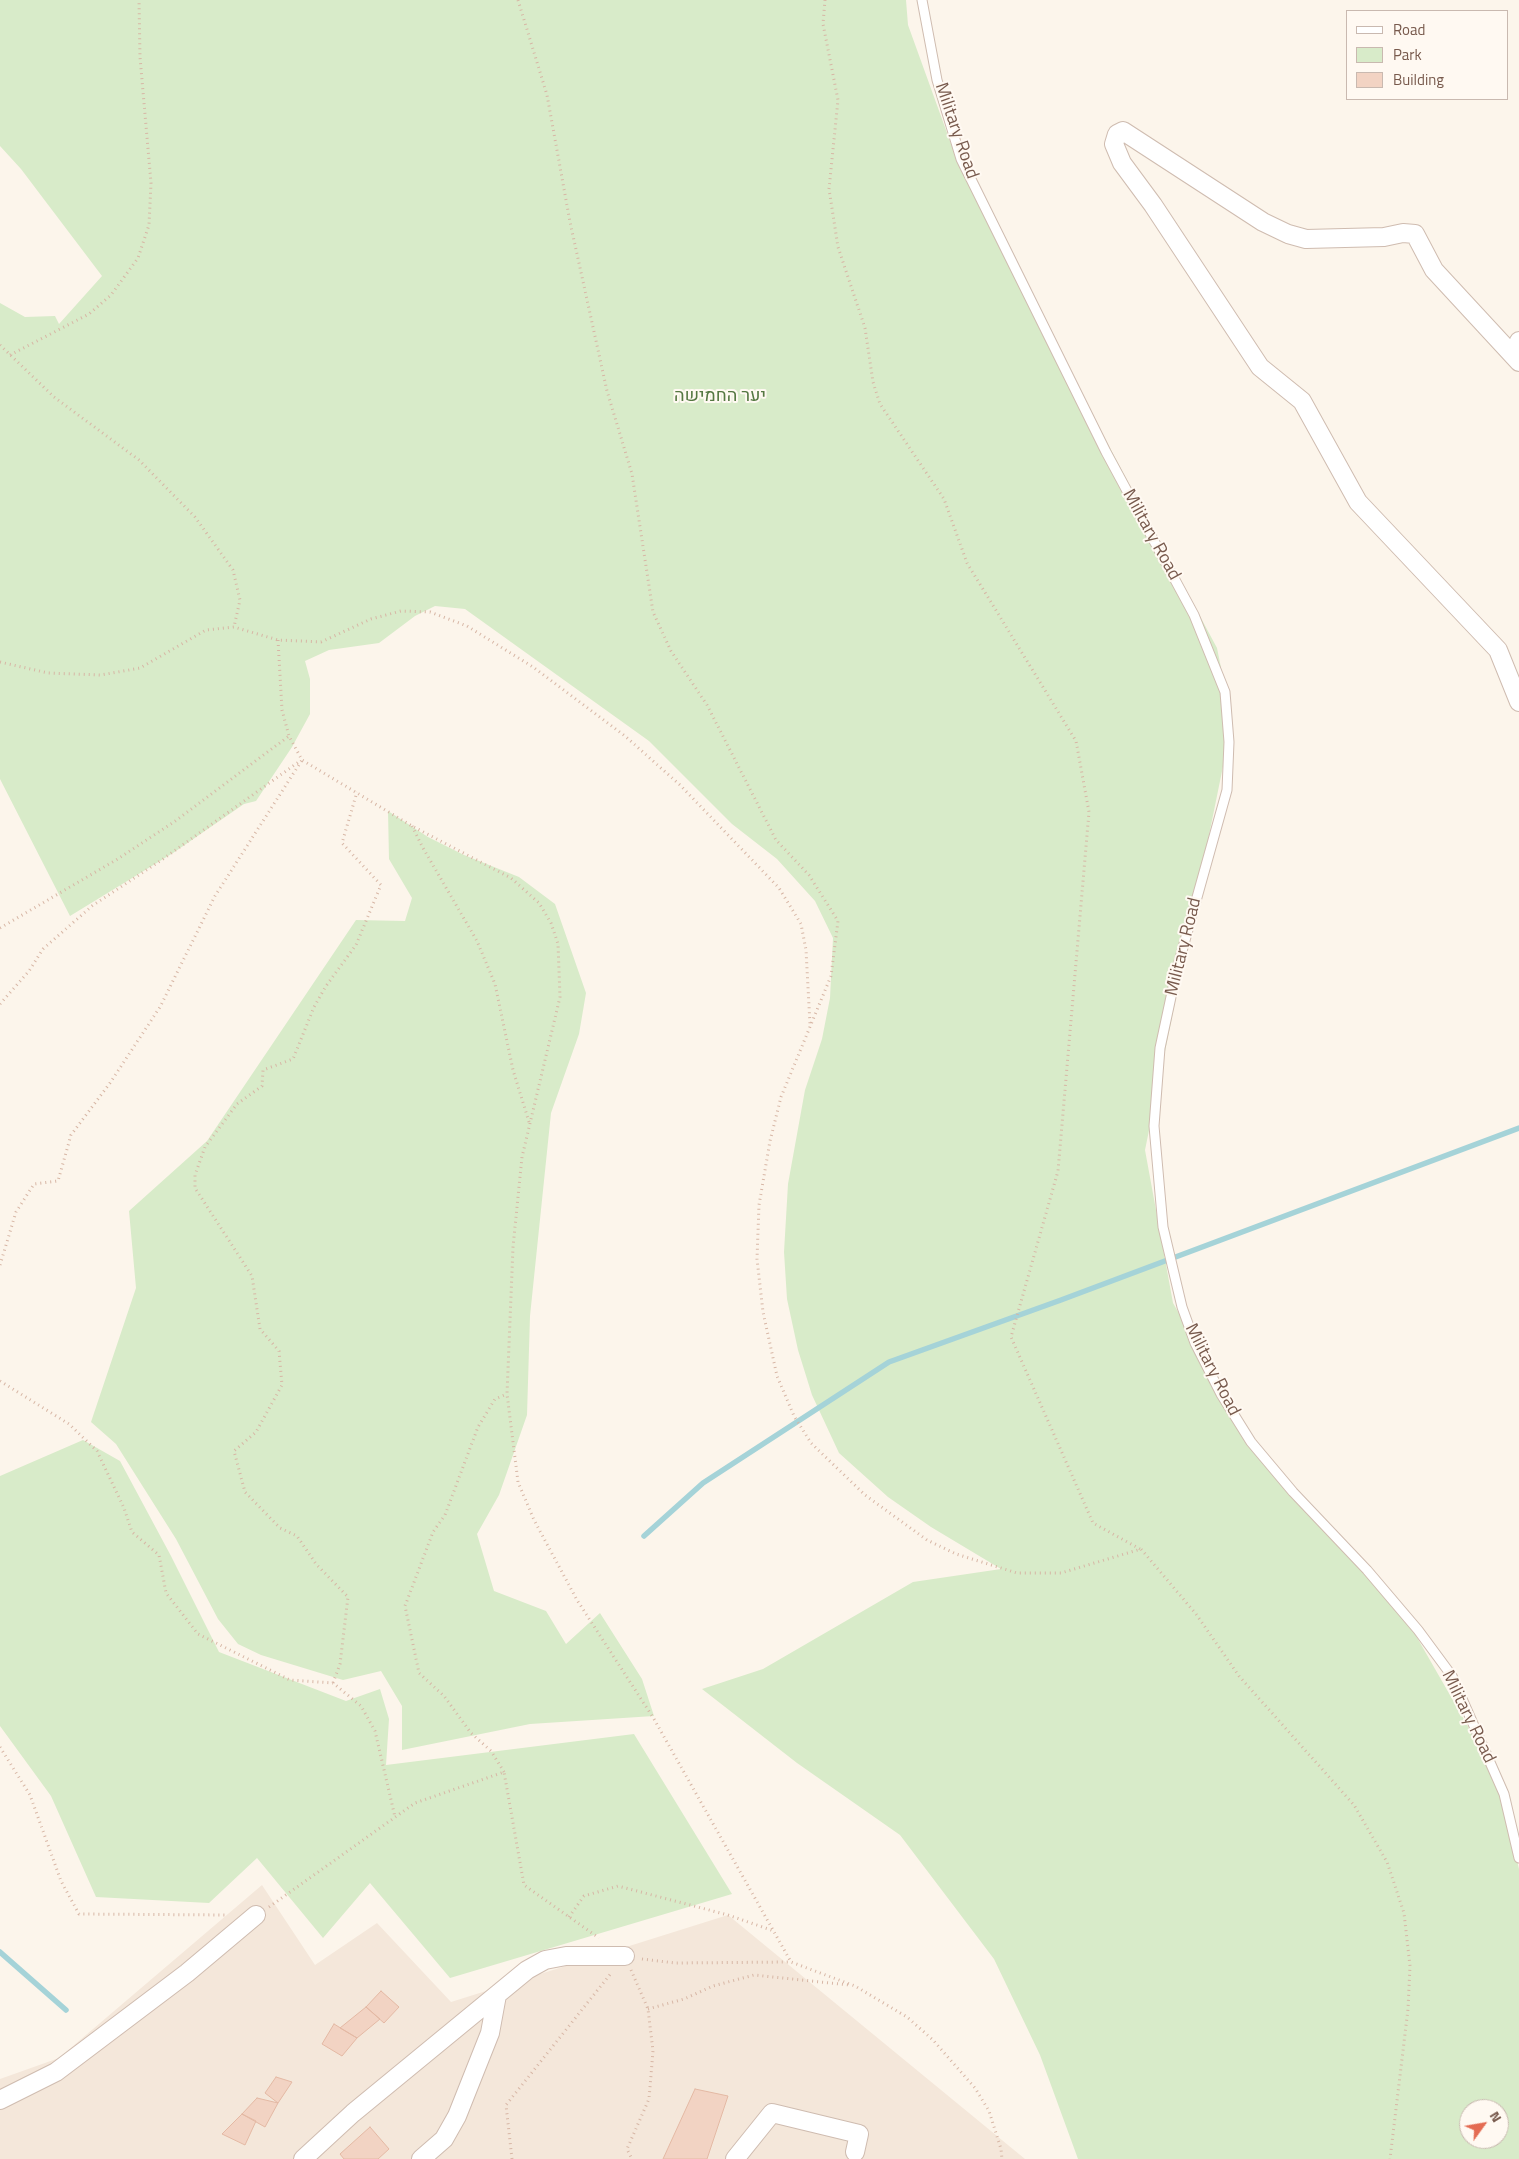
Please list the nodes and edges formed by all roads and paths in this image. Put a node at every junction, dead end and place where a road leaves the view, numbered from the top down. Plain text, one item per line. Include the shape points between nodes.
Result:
1 (139, 0) edge
2 (518, 0) edge
3 (825, 0) edge
4 (922, 0) edge
5 (1519, 341) edge
6 (0, 345) edge
7 (10, 355) junction
8 (234, 627) junction
9 (278, 640) junction
10 (0, 662) edge
11 (1519, 702) edge
12 (290, 736) junction
13 (302, 760) junction
14 (357, 792) junction
15 (412, 826) junction
16 (0, 928) edge
17 (0, 1004) edge
18 (810, 1028) junction
19 (530, 1123) junction
20 (0, 1265) edge
21 (0, 1381) edge
22 (506, 1394) junction
23 (1141, 1549) junction
24 (333, 1683) junction
25 (0, 1747) edge
26 (504, 1772) junction
27 (395, 1817) junction
28 (1519, 1858) edge
29 (256, 1915) junction
30 (569, 1917) junction
31 (774, 1931) junction
32 (601, 1939) dead end
33 (625, 1956) junction
34 (791, 1962) junction
35 (855, 1986) junction
36 (497, 1995) junction
37 (648, 2009) junction
38 (0, 2100) edge
39 (855, 2152) dead end
40 (303, 2159) edge
41 (421, 2159) edge
42 (512, 2159) edge
43 (632, 2159) edge
44 (735, 2159) edge
45 (1002, 2159) edge
46 (1390, 2159) edge

1 - 7 path via 140,57 151,183 149,225 138,258 111,295 89,314
2 - 18 path via 547,95 570,222 607,391 632,474 653,612 671,651 708,705 776,840 809,875 838,922 831,976
3 - 23 path via 823,24 838,100 829,189 838,247 864,328 880,404 944,499 967,563 1076,742 1089,812 1058,1171 1011,1338 1093,1523
4 - 28 lane, Military Road via 938,80 961,159 1106,452 1194,615 1225,692 1229,742 1227,790 1177,969 1160,1048 1154,1126 1163,1227 1182,1307 1220,1394 1251,1442 1293,1492 1368,1570 1452,1676 1504,1794
5 - 11 street via 1519,362 1434,270 1415,234 1403,232 1384,237 1306,239 1288,234 1263,222 1123,131 1116,134 1114,144 1122,163 1260,367 1302,401 1358,502 1498,650
6 - 7 path
7 - 8 path via 54,396 139,460 195,517 233,570 240,600
8 - 9 path
8 - 10 path via 206,630 140,668 101,675 48,673
9 - 12 path via 282,710
9 - 18 path via 321,642 371,619 401,611 430,612 468,626 533,667 632,742 680,785 779,888 801,924 806,950
12 - 13 path
12 - 16 path via 174,822
13 - 14 path
13 - 17 path via 164,859 92,906 43,949 29,971
13 - 20 path via 215,896 160,1007 71,1135 58,1181 34,1184 16,1212
14 - 15 path
14 - 24 path via 342,843 381,885 356,944 314,1007 293,1059 263,1070 262,1086 237,1104 205,1147 195,1175 195,1188 252,1276 260,1328 278,1351 282,1385 256,1432 234,1451 245,1492 280,1528 297,1536 316,1564 348,1597 340,1664
15 - 19 path via 477,941 495,984 513,1070
15 - 19 path via 512,878 539,903 551,923 558,944 560,996
18 - 23 path via 781,1097 770,1141 759,1205 757,1259 763,1312 777,1376 794,1416 811,1443 865,1495 927,1540 956,1554 1018,1573 1060,1573
19 - 22 path via 522,1157 514,1238
21 - 24 path via 69,1424 97,1451 132,1532 159,1555 166,1593 198,1634 290,1680
22 - 26 path via 495,1399 478,1427 446,1515 433,1532 405,1606 419,1673 444,1696 471,1733 491,1751
22 - 31 path via 518,1482 534,1520 577,1600 654,1719
23 - 46 path via 1196,1614 1240,1676 1354,1806 1386,1862 1404,1912 1410,1966 1408,2010
24 - 27 path via 362,1706 375,1731
25 - 29 path via 30,1795 61,1882 79,1914
26 - 27 path via 415,1803
26 - 30 path via 524,1885
27 - 29 path
29 - 38 street via 187,1973 56,2072
30 - 31 path via 584,1896 618,1886 728,1915
30 - 32 path
31 - 34 path
33 - 34 path via 675,1963
33 - 36 street via 566,1956 545,1960 527,1970
33 - 37 path
33 - 42 path via 506,2105
34 - 35 path
35 - 37 path via 754,1975
35 - 45 path via 907,2017 933,2040 975,2088 989,2111
36 - 40 street via 353,2113
36 - 41 street via 490,2033 457,2116 444,2140
37 - 43 path via 653,2051 648,2099 627,2149
39 - 44 street via 859,2134 772,2113

